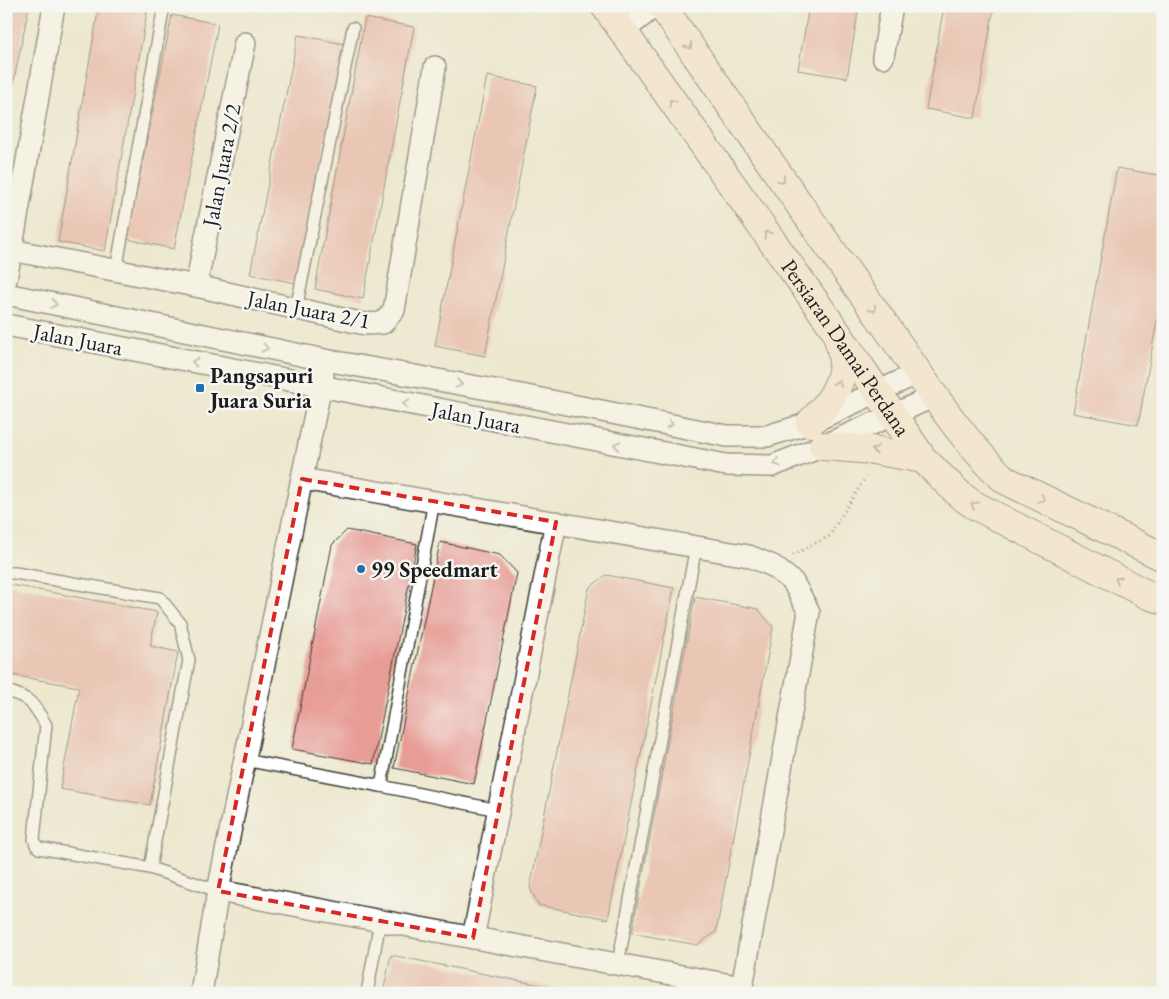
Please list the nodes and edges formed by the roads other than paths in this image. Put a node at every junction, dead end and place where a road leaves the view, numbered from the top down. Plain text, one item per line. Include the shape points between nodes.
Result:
1 (54, 6) edge
2 (164, 6) edge
3 (605, 6) edge
4 (655, 6) edge
5 (662, 6) edge
6 (892, 6) edge
7 (353, 28) dead end
8 (622, 32) junction
9 (245, 43) dead end
10 (883, 57) dead end
11 (435, 67) dead end
12 (9, 249) edge
13 (116, 270) junction
14 (6, 280) edge
15 (196, 286) junction
16 (6, 294) edge
17 (296, 309) junction
18 (6, 325) edge
19 (836, 331) junction
20 (325, 360) junction
21 (918, 373) junction
22 (321, 387) junction
23 (878, 392) junction
24 (935, 396) junction
25 (893, 415) junction
26 (810, 422) junction
27 (823, 446) junction
28 (923, 459) junction
29 (302, 479) junction
30 (434, 502) junction
31 (556, 522) junction
32 (696, 546) junction
33 (1163, 557) edge
34 (6, 573) edge
35 (1163, 600) edge
36 (6, 691) edge
37 (245, 760) junction
38 (381, 786) junction
39 (498, 810) junction
40 (150, 868) junction
41 (218, 891) junction
42 (380, 921) junction
43 (473, 938) junction
44 (618, 964) junction
45 (742, 990) edge
46 (202, 993) edge
47 (367, 993) edge

1 - 12 street
2 - 13 lane
3 - 8 main road, Persiaran Damai Perdana
4 - 8 street
5 -> 21 main road, Persiaran Damai Perdana
6 - 10 street
7 - 17 lane
19 -> 8 main road, Persiaran Damai Perdana
9 - 15 street, Jalan Juara 2/2
11 - 17 street, Jalan Juara 2/1 via 394,310 383,323 365,324
12 - 13 street, Jalan Juara 2/1
12 - 14 street
13 - 15 street, Jalan Juara 2/1
15 - 17 street, Jalan Juara 2/1
16 -> 20 street, Jalan Juara
22 -> 18 street, Jalan Juara
19 - 23 main road, Persiaran Damai Perdana
26 -> 19 main road via 828,405 840,381 843,361
20 - 22 street
20 -> 26 street, Jalan Juara via 727,436 768,436
21 - 23 street, Jalan Juara
21 - 24 main road, Persiaran Damai Perdana
27 -> 22 street, Jalan Juara via 772,466 726,466
22 - 29 street
23 - 25 main road, Persiaran Damai Perdana
23 - 26 street, Jalan Juara
24 - 25 street, Jalan Juara
24 -> 33 main road, Persiaran Damai Perdana via 987,463 1005,480
25 - 27 street, Jalan Juara
25 - 28 main road, Persiaran Damai Perdana
28 -> 27 main road
35 -> 28 main road, Persiaran Damai Perdana via 974,505
29 - 30 street
29 - 37 street
30 - 31 street
30 - 38 lane
31 - 32 street
31 - 39 street
32 - 44 lane
32 - 45 street via 749,556 773,566 793,582 809,612
34 - 40 lane via 160,598 180,623 189,660
36 - 40 lane via 29,699 46,725 36,845
37 - 38 lane
37 - 41 street
38 - 39 lane
39 - 43 street
40 - 41 lane
41 - 42 street
41 - 46 street
42 - 43 street
42 - 47 lane
43 - 44 street
44 - 45 street

